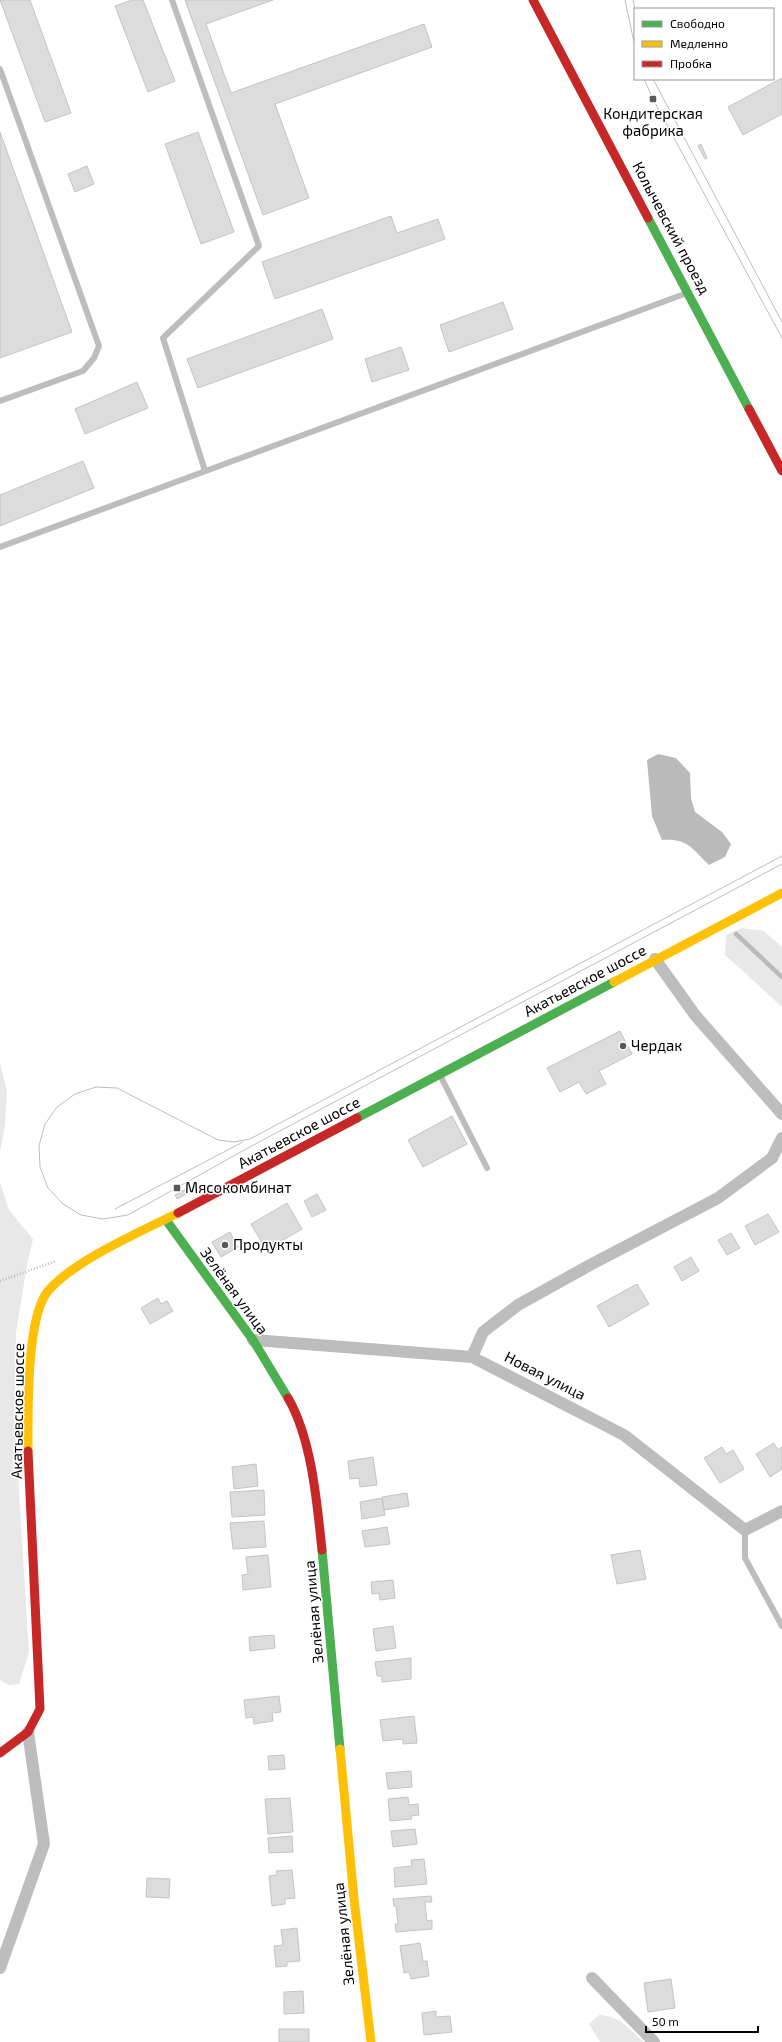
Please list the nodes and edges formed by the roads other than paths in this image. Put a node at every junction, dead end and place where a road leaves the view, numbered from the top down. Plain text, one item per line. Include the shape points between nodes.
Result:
1 (172, 0) edge
2 (533, 0) edge
3 (0, 69) edge
4 (688, 292) junction
5 (0, 401) edge
6 (782, 470) edge
7 (205, 471) junction
8 (0, 547) edge
9 (782, 893) edge
10 (656, 959) junction
11 (440, 1074) junction
12 (782, 1114) edge
13 (782, 1138) edge
14 (488, 1168) dead end
15 (166, 1220) junction
16 (253, 1340) junction
17 (472, 1357) junction
18 (782, 1511) edge
19 (745, 1530) junction
20 (782, 1626) edge
21 (28, 1732) junction
22 (0, 1754) edge
23 (0, 1968) edge
24 (592, 1978) dead end
25 (371, 2042) edge
26 (654, 2042) edge

1 - 7 lane via 259,246 163,338
2 - 4 main road, Колычевский проезд
3 - 5 lane via 99,346 94,358 83,371
4 - 6 main road, Колычевский проезд
4 - 7 lane
7 - 8 lane
9 - 10 main road, Акатьевское шоссе
10 - 11 main road, Акатьевское шоссе
10 - 12 street via 695,1015
11 - 14 lane
11 - 15 main road, Акатьевское шоссе
13 - 17 street via 772,1158 718,1198 518,1305 483,1332
15 - 16 main road, Зелёная улица
15 - 21 main road, Акатьевское шоссе via 94,1257 64,1276 48,1291 38,1308 31,1350 28,1450 40,1709
16 - 17 street, Новая улица
16 - 25 main road, Зелёная улица via 298,1415 316,1490 354,1899
17 - 19 street, Новая улица via 624,1435
18 - 19 street
19 - 20 lane via 744,1558
21 - 22 main road, Акатьевское шоссе
21 - 23 street via 44,1844
24 - 26 street

